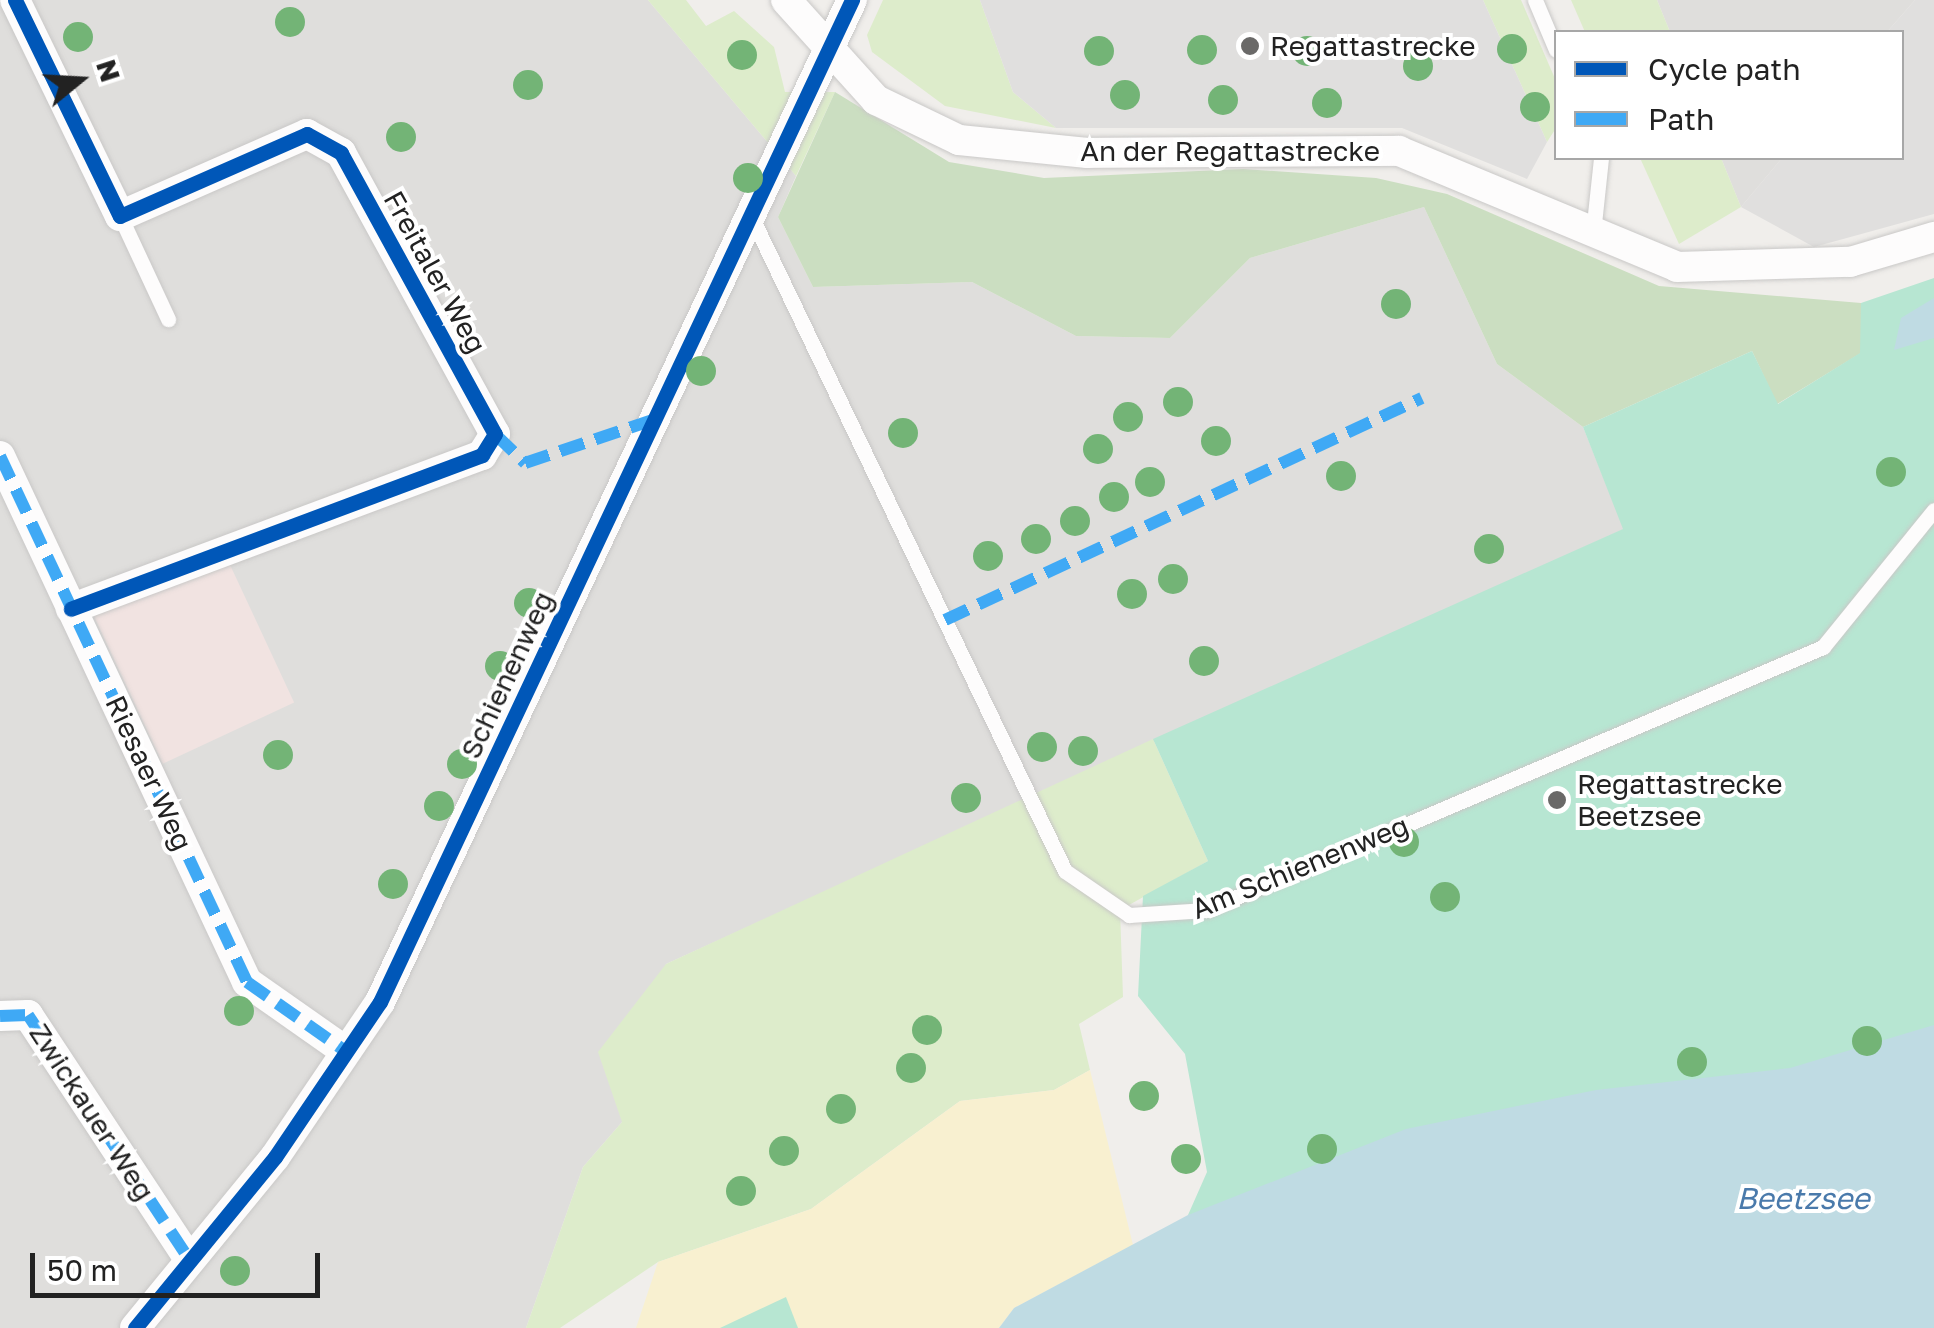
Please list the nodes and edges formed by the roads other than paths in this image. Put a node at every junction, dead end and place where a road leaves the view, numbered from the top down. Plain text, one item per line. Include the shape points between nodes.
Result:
1 (15, 0) edge
2 (786, 0) edge
3 (852, 0) edge
4 (1535, 0) edge
5 (1554, 45) edge
6 (826, 54) junction
7 (1601, 160) edge
8 (120, 216) junction
9 (752, 218) junction
10 (1593, 234) junction
11 (1934, 237) edge
12 (168, 319) dead end
13 (0, 456) edge
14 (1934, 510) edge
15 (71, 610) junction
16 (14, 1016) edge
17 (345, 1051) junction
18 (189, 1259) junction
19 (135, 1328) edge

1 - 8 street
2 - 6 street, An der Regattastrecke
3 - 6 street, Schienenweg
4 - 5 lane
6 - 9 street, Schienenweg
6 - 10 street, An der Regattastrecke via 876,100 959,140 1088,153 1399,150
7 - 10 lane
8 - 12 lane
8 - 15 street, Freitaler Weg via 307,134 341,153 495,434 482,455
9 - 14 lane, Am Schienenweg via 1066,870 1129,915 1206,910 1823,647
9 - 17 street, Schienenweg via 380,1002
10 - 11 street, An der Regattastrecke via 1678,267 1748,270 1850,262
13 - 15 street, Riesaer Weg
15 - 17 street, Riesaer Weg via 247,982
16 - 18 street, Zwickauer Weg
17 - 18 street, Schienenweg via 274,1157
18 - 19 street, Schienenweg

